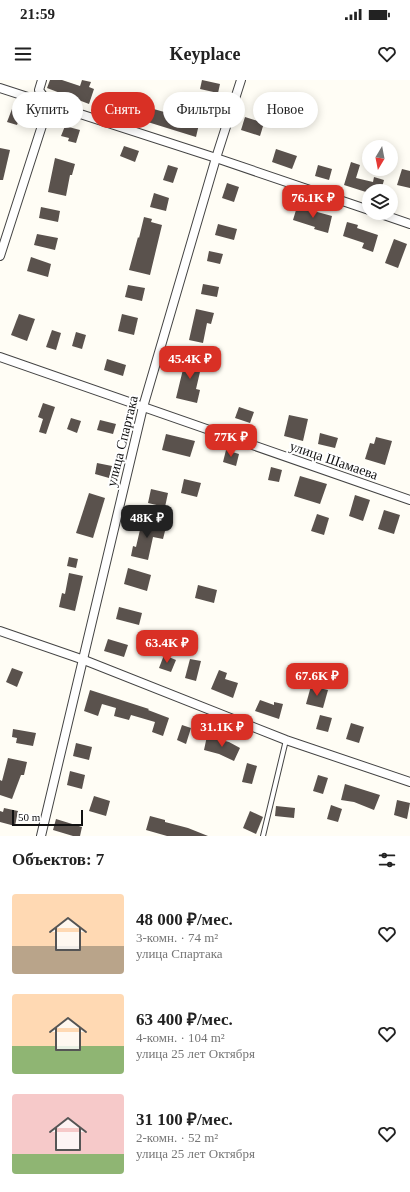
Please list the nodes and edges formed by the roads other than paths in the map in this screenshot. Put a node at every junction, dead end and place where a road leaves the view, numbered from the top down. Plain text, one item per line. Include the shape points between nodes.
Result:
1 (42, 80) edge
2 (241, 80) edge
3 (0, 88) edge
4 (12, 92) edge
5 (40, 92) edge
6 (83, 115) edge
7 (41, 128) edge
8 (216, 158) junction
9 (362, 208) edge
10 (398, 220) edge
11 (410, 224) edge
12 (0, 256) edge
13 (0, 357) edge
14 (143, 407) junction
15 (410, 500) edge
16 (0, 631) edge
17 (84, 660) junction
18 (286, 740) junction
19 (410, 782) edge
20 (41, 836) edge
21 (263, 836) edge

1 - 5 street
2 - 8 street, улица Спартака
3 - 4 street
6 - 8 street
7 - 12 street
8 - 9 street
8 - 14 street, улица Спартака
10 - 11 street
13 - 14 street, улица Шамаева
14 - 15 street, улица Шамаева
14 - 17 street, улица Спартака
16 - 17 street
17 - 18 street
17 - 20 street, улица Спартака
18 - 19 street
18 - 21 lane

